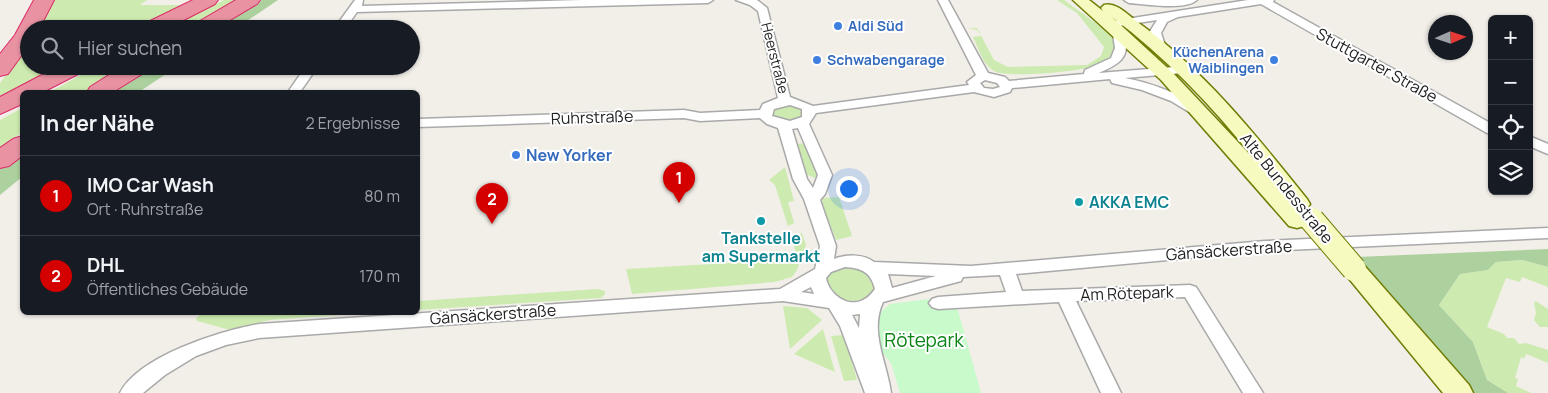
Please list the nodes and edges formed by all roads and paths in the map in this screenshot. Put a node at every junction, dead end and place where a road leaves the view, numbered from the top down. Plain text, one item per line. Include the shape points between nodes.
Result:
1 (26, 0) edge
2 (44, 0) edge
3 (208, 0) edge
4 (250, 0) edge
5 (708, 0) edge
6 (741, 0) edge
7 (943, 0) edge
8 (1080, 0) edge
9 (1098, 0) edge
10 (1129, 0) edge
11 (1192, 0) edge
12 (1264, 0) edge
13 (1170, 3) junction
14 (1246, 3) junction
15 (357, 4) edge
16 (1283, 5) edge
17 (1178, 13) junction
18 (33, 20) edge
19 (167, 20) edge
20 (216, 20) edge
21 (345, 20) edge
22 (1115, 21) junction
23 (20, 42) edge
24 (0, 43) edge
25 (1160, 48) junction
26 (0, 69) edge
27 (1183, 69) junction
28 (1162, 71) junction
29 (59, 75) edge
30 (124, 75) edge
31 (306, 75) edge
32 (983, 76) junction
33 (1097, 77) junction
34 (1077, 78) junction
35 (1006, 85) junction
36 (975, 88) junction
37 (31, 90) edge
38 (101, 90) edge
39 (295, 90) edge
40 (785, 101) junction
41 (765, 114) junction
42 (806, 116) junction
43 (1205, 116) junction
44 (1488, 118) edge
45 (420, 123) edge
46 (784, 125) junction
47 (1488, 128) edge
48 (1533, 142) edge
49 (20, 145) edge
50 (1533, 149) edge
51 (1548, 150) edge
52 (1548, 155) edge
53 (0, 160) edge
54 (812, 199) junction
55 (1304, 220) junction
56 (1548, 233) edge
57 (828, 246) junction
58 (854, 261) junction
59 (874, 268) junction
60 (1006, 268) junction
61 (1346, 269) junction
62 (822, 271) junction
63 (971, 272) junction
64 (783, 295) junction
65 (1065, 295) junction
66 (1016, 297) junction
67 (877, 300) junction
68 (832, 303) junction
69 (938, 303) dead end
70 (130, 393) edge
71 (875, 393) edge
72 (881, 393) edge
73 (1111, 393) edge
74 (1253, 393) edge
75 (1440, 393) edge
76 (1459, 393) edge

1 - 24 highway
2 - 18 highway
3 - 19 highway
4 - 20 highway
5 - 15 street
6 - 40 street, Heerstraße via 753,2 763,10
7 - 32 street
8 - 22 main road, Alte Bundesstraße
9 - 22 main road, Alte Bundesstraße
10 - 13 street
11 - 13 street
12 - 14 street
12 - 16 street, Stuttgarter Straße
13 - 22 street
14 - 16 street
14 - 17 street
15 - 21 street
16 - 44 street, Stuttgarter Straße
16 - 47 street, Stuttgarter Straße
17 - 22 street
17 - 25 street via 1163,20 1155,33
22 - 25 main road, Alte Bundesstraße
22 - 28 main road, Alte Bundesstraße
22 - 34 street via 1122,48 1116,60
23 - 26 highway
25 - 27 main road, Alte Bundesstraße
27 - 28 street
27 - 55 main road, Alte Bundesstraße via 1254,145
28 - 33 street
28 - 43 main road, Alte Bundesstraße
29 - 37 highway
30 - 38 highway
31 - 39 street
32 - 35 street via 1001,80
32 - 36 street via 973,82
33 - 34 street
33 - 43 street via 1147,86 1172,95
34 - 35 street
35 - 36 street via 1006,89 994,93
36 - 42 street
40 - 41 street via 768,107
40 - 42 street via 803,104
41 - 45 street, Ruhrstraße
41 - 46 street via 771,121
42 - 46 street
42 - 54 street via 825,175 818,194
43 - 55 main road, Alte Bundesstraße
46 - 54 street via 800,179
48 - 51 street
49 - 53 highway
50 - 52 street
54 - 57 street
55 - 61 main road
56 - 60 street, Gänsäckerstraße via 1265,246
57 - 58 street
57 - 62 street
58 - 59 street
58 - 62 street via 836,262
59 - 63 street, Gänsäckerstraße
59 - 67 street via 884,281 884,290
60 - 63 street, Gänsäckerstraße
60 - 66 street
61 - 75 main road
61 - 76 main road
62 - 64 street, Gänsäckerstraße
62 - 68 street via 816,282 818,290
63 - 67 street, Gänsäckerstraße
64 - 68 street, Gänsäckerstraße
64 - 70 street, Gänsäckerstraße via 238,334 192,350 155,371
65 - 66 street, Am Rötepark
65 - 73 street, Am Rötepark
65 - 74 street, Am Rötepark via 1190,291
66 - 69 street, Am Rötepark
67 - 68 street via 854,308
67 - 72 street via 867,315 866,327
68 - 71 street via 852,328 868,382

